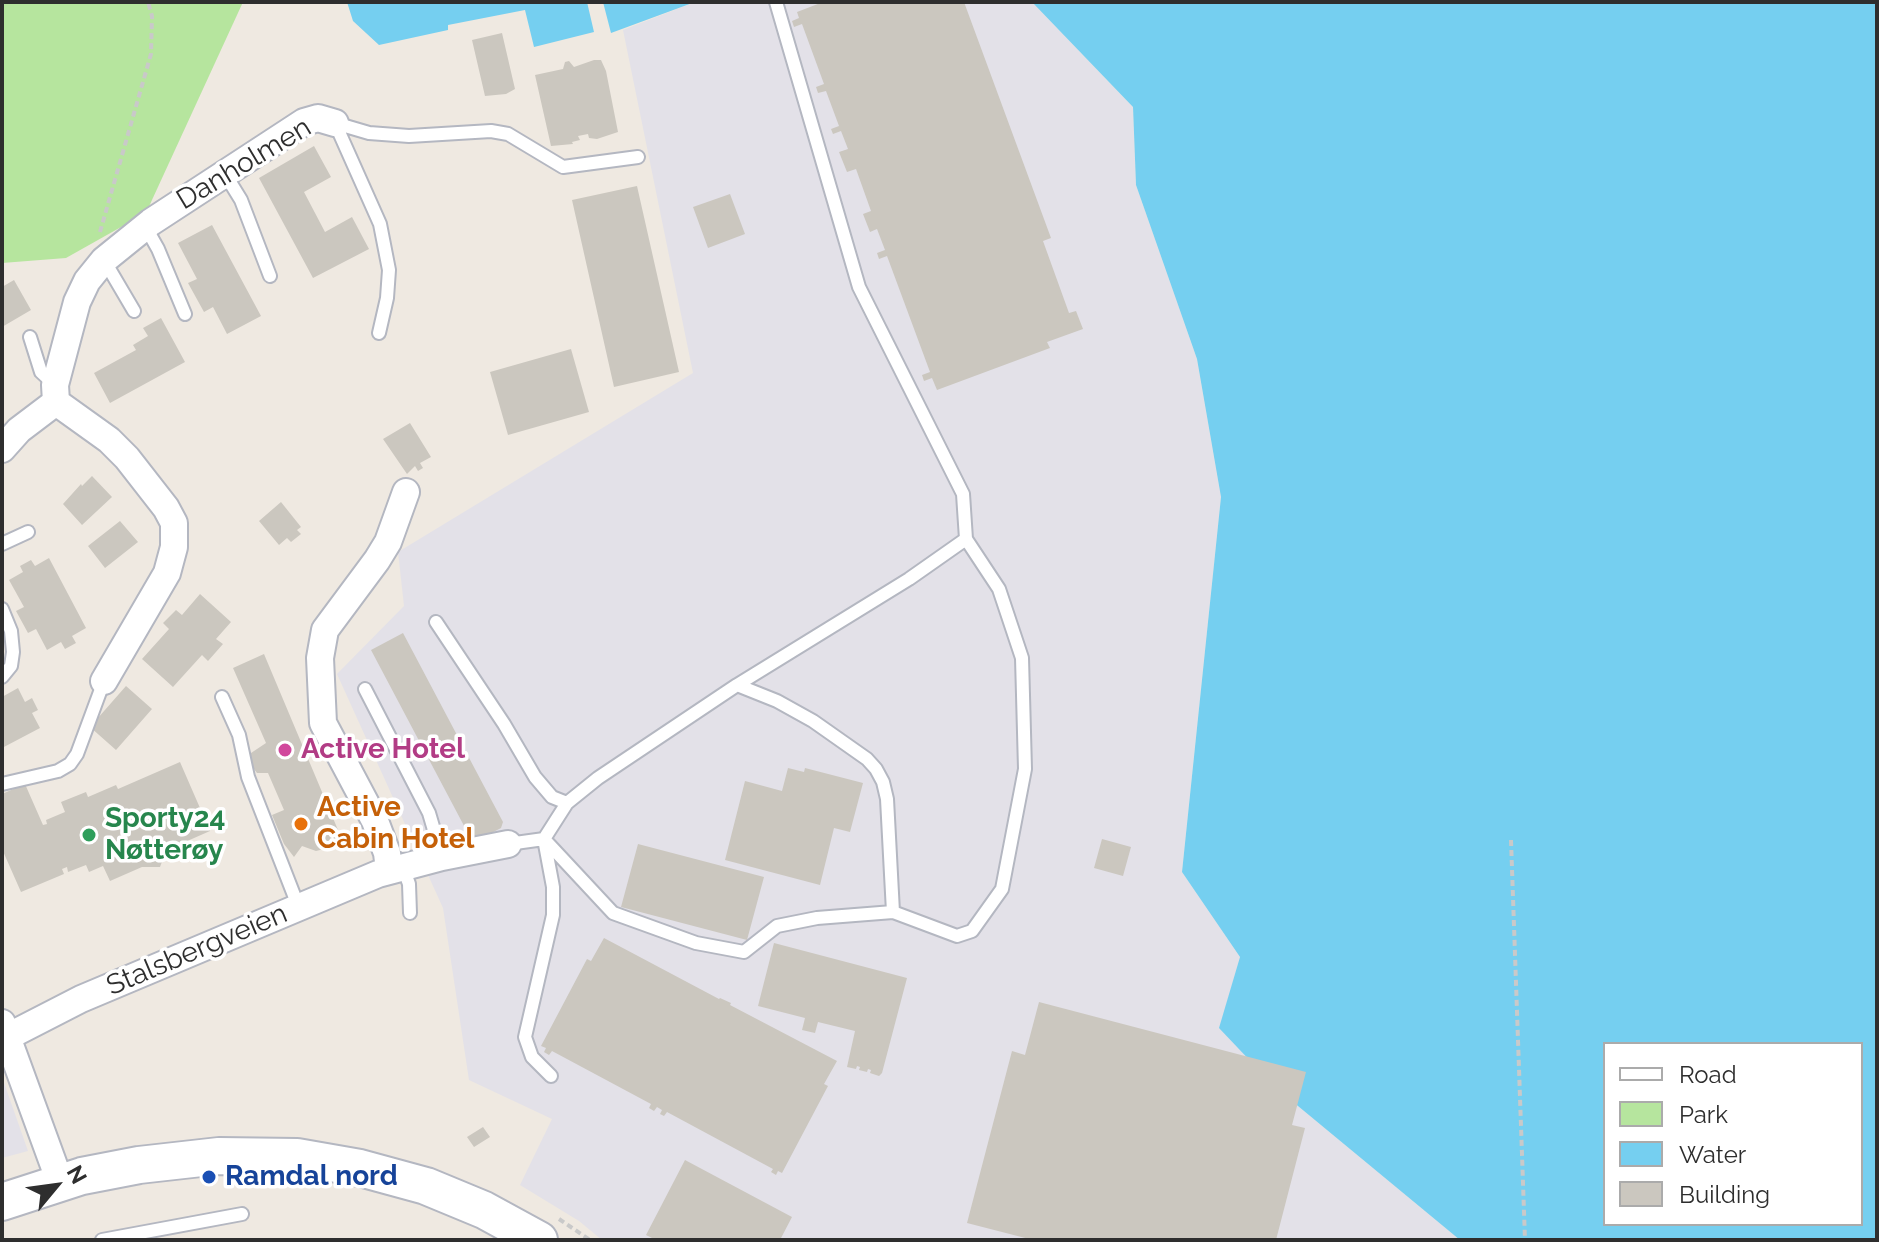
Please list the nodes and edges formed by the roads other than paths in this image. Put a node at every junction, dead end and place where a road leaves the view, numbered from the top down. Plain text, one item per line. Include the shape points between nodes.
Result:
1 (776, 2) edge
2 (335, 123) junction
3 (638, 157) dead end
4 (225, 174) junction
5 (145, 226) junction
6 (102, 248) junction
7 (270, 276) dead end
8 (134, 311) dead end
9 (185, 314) dead end
10 (379, 333) dead end
11 (30, 337) dead end
12 (55, 394) junction
13 (2, 449) edge
14 (406, 492) dead end
15 (28, 532) dead end
16 (966, 539) junction
17 (2, 544) edge
18 (2, 609) edge
19 (436, 622) dead end
20 (2, 677) edge
21 (104, 681) joint
22 (737, 685) junction
23 (365, 689) dead end
24 (222, 697) dead end
25 (2, 784) edge
26 (567, 803) junction
27 (544, 839) junction
28 (508, 844) joint
29 (442, 857) junction
30 (396, 869) junction
31 (299, 908) junction
32 (893, 912) junction
33 (410, 913) dead end
34 (5, 1030) edge
35 (551, 1076) dead end
36 (60, 1182) junction
37 (2, 1202) edge
38 (242, 1214) dead end
39 (102, 1240) edge
40 (539, 1240) edge

1 - 16 lane via 859,287 963,494
2 - 3 lane, Danholmen via 409,136 508,134 563,167
2 - 4 street, Danholmen via 318,118 304,122
2 - 10 lane via 380,224 389,270
4 - 5 street, Danholmen
4 - 7 lane via 241,200
5 - 6 street, Danholmen
5 - 9 lane
6 - 8 lane
6 - 12 street, Danholmen via 77,302
11 - 12 lane
12 - 13 street
12 - 21 street via 127,458 174,523 167,573
14 - 30 street via 388,542 325,630 320,658 323,723
15 - 17 lane
16 - 22 lane
16 - 32 lane via 999,589 1022,658 1025,769 1005,874 1002,889 972,931 957,936
18 - 20 lane via 13,652
19 - 26 lane via 535,777 547,793
21 - 25 lane via 70,764
22 - 26 lane
22 - 32 lane via 813,721 876,769 887,799
23 - 29 lane via 429,813
24 - 31 lane
26 - 27 lane
27 - 28 lane
27 - 32 lane via 613,913 696,943 744,952 777,926
27 - 35 lane via 553,915 525,1037 532,1057
28 - 29 street, Stalsbergveien
29 - 30 street, Stalsbergveien
30 - 31 street, Stalsbergveien
30 - 33 lane via 409,884
31 - 34 street, Stalsbergveien
34 - 36 street, Stalsbergveien
36 - 37 main road
36 - 40 main road via 139,1165 219,1156 297,1157 426,1186
38 - 39 lane

